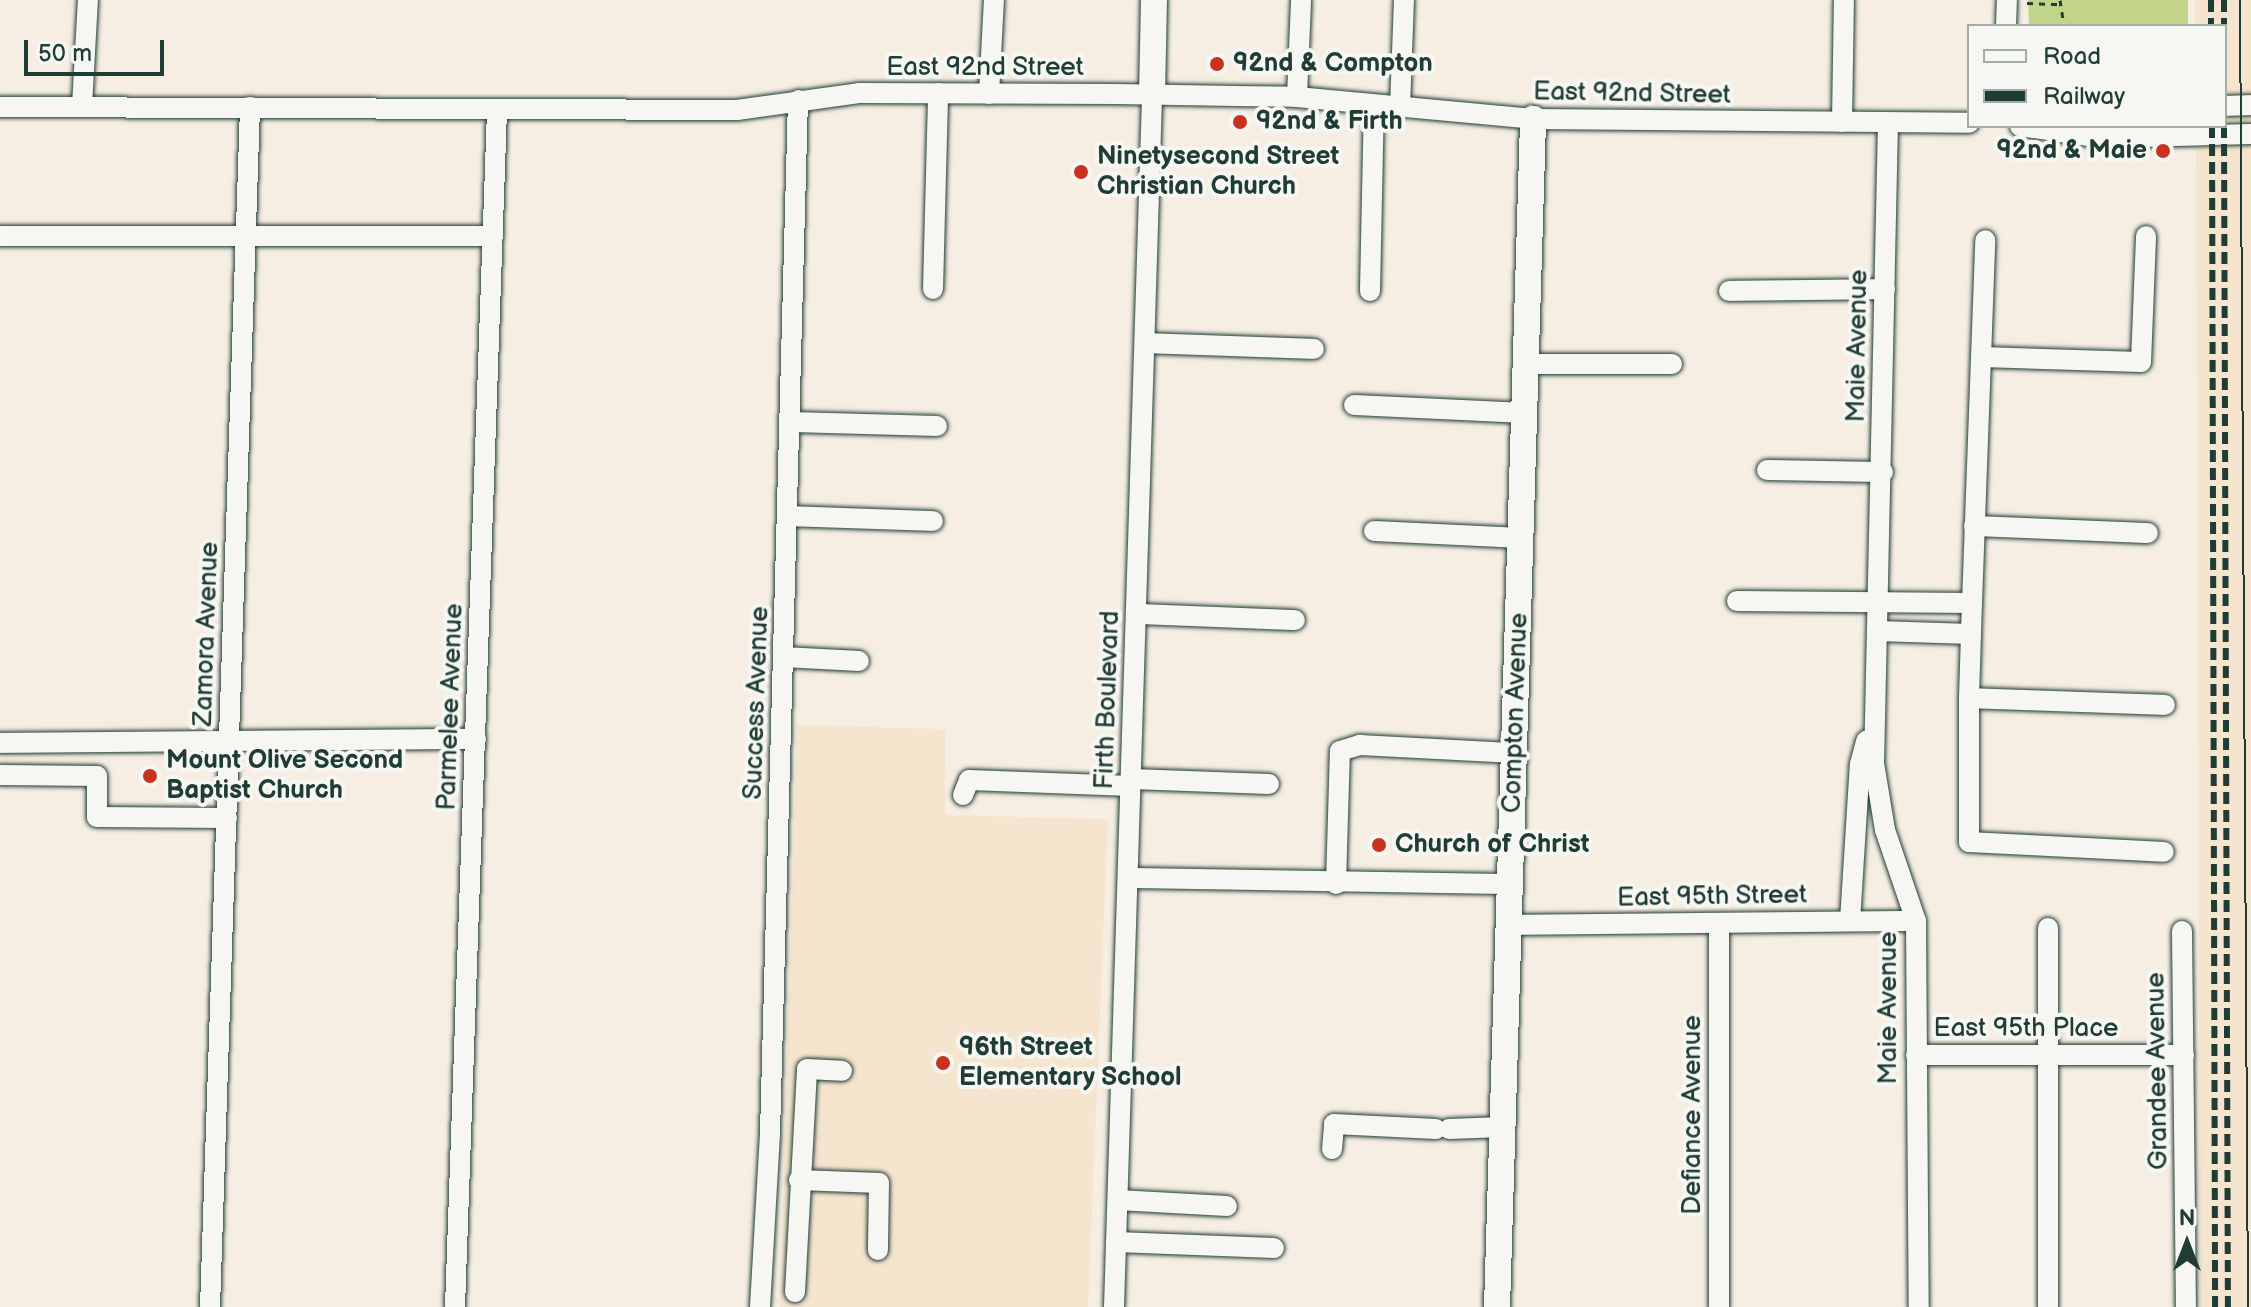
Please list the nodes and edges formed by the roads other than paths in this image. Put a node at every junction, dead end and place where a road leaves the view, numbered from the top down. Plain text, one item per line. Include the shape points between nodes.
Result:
1 (88, 0) edge
2 (994, 0) edge
3 (1154, 0) edge
4 (1301, 0) edge
5 (1404, 0) edge
6 (1844, 0) edge
7 (2017, 2) edge
8 (2007, 24) edge
9 (932, 93) junction
10 (989, 94) junction
11 (1152, 95) junction
12 (1297, 97) junction
13 (798, 100) junction
14 (1374, 105) junction
15 (2251, 105) edge
16 (82, 106) junction
17 (2227, 106) edge
18 (0, 107) edge
19 (250, 107) junction
20 (1400, 108) junction
21 (497, 109) junction
22 (1533, 119) junction
23 (1842, 122) junction
24 (1888, 123) junction
25 (1967, 123) edge
26 (2034, 128) edge
27 (2251, 134) edge
28 (924, 160) dead end
29 (0, 236) edge
30 (246, 236) junction
31 (493, 236) junction
32 (2146, 236) dead end
33 (1985, 240) dead end
34 (933, 289) dead end
35 (1885, 289) junction
36 (1370, 291) dead end
37 (1729, 291) dead end
38 (1146, 343) junction
39 (1314, 349) dead end
40 (1981, 357) junction
41 (1527, 364) junction
42 (1672, 364) dead end
43 (1354, 405) dead end
44 (1526, 413) junction
45 (792, 422) junction
46 (937, 426) dead end
47 (1767, 470) dead end
48 (1883, 472) junction
49 (789, 516) junction
50 (933, 521) dead end
51 (1974, 526) junction
52 (1374, 531) dead end
53 (2148, 533) dead end
54 (1522, 538) junction
55 (1878, 600) junction
56 (1737, 601) dead end
57 (1972, 603) junction
58 (1137, 614) junction
59 (1295, 620) dead end
60 (1877, 631) junction
61 (1971, 634) junction
62 (784, 657) junction
63 (859, 661) dead end
64 (1969, 698) junction
65 (2165, 705) dead end
66 (1874, 714) junction
67 (476, 739) junction
68 (229, 741) junction
69 (0, 743) edge
70 (1515, 753) junction
71 (0, 775) edge
72 (1138, 782) junction
73 (1269, 784) dead end
74 (963, 795) dead end
75 (227, 818) junction
76 (2164, 852) dead end
77 (1128, 878) junction
78 (1336, 884) junction
79 (1510, 884) junction
80 (1850, 921) junction
81 (1916, 921) junction
82 (1719, 923) junction
83 (1509, 925) junction
84 (2048, 928) dead end
85 (2182, 931) dead end
86 (1916, 1055) junction
87 (2048, 1055) junction
88 (2184, 1055) junction
89 (842, 1071) dead end
90 (1503, 1127) junction
91 (770, 1134) junction
92 (803, 1135) junction
93 (1332, 1149) dead end
94 (799, 1180) junction
95 (1118, 1200) junction
96 (1227, 1206) dead end
97 (1116, 1242) junction
98 (1274, 1248) dead end
99 (878, 1250) dead end
100 (795, 1292) dead end
101 (210, 1307) edge
102 (455, 1307) edge
103 (760, 1307) edge
104 (1114, 1307) edge
105 (1497, 1307) edge
106 (1719, 1307) edge
107 (1919, 1307) edge
108 (2048, 1307) edge
109 (2186, 1307) edge

1 - 16 street
2 - 10 street
3 - 11 main road
4 - 12 street
5 - 20 street
6 - 23 street
7 - 8 street
9 - 10 street, East 92nd Street
9 - 13 street, East 92nd Street
9 - 28 street
9 - 34 street
10 - 11 street, East 92nd Street
11 - 12 street, East 92nd Street
11 - 38 street, Firth Boulevard
12 - 14 street, East 92nd Street
13 - 21 street, East 92nd Street via 737,110
13 - 45 street, Success Avenue
14 - 20 street, East 92nd Street
14 - 36 street
15 - 17 street
16 - 18 street, East 92nd Street
16 - 19 street, East 92nd Street
19 - 21 street, East 92nd Street
19 - 30 street, Zamora Avenue
20 - 22 street, East 92nd Street
21 - 31 street, Parmelee Avenue
22 - 23 street, East 92nd Street
22 - 41 main road, Compton Avenue
23 - 24 street, East 92nd Street
24 - 25 street, East 92nd Street
24 - 35 street, Maie Avenue
26 - 27 street via 2102,138
29 - 30 street
30 - 31 street
30 - 68 street, Zamora Avenue
31 - 67 street, Parmelee Avenue
32 - 40 street via 2141,362
33 - 40 street
35 - 37 street
35 - 48 street, Maie Avenue
38 - 39 street
38 - 58 street, Firth Boulevard
40 - 51 street
41 - 42 street
41 - 44 main road, Compton Avenue
43 - 44 street
44 - 54 main road, Compton Avenue
45 - 46 street
45 - 49 street, Success Avenue
47 - 48 street
48 - 55 street, Maie Avenue
49 - 50 street
49 - 62 street, Success Avenue
51 - 53 street
51 - 57 street
52 - 54 street
54 - 70 main road, Compton Avenue
55 - 56 street
55 - 57 street
55 - 60 street, Maie Avenue
57 - 61 street
58 - 59 street
58 - 72 street, Firth Boulevard
60 - 61 street
60 - 66 street, Maie Avenue
61 - 64 street
62 - 63 street
62 - 91 street, Success Avenue
64 - 65 street
64 - 76 street via 1969,842
66 - 80 street, Maie Avenue via 1860,764
66 - 81 street, Maie Avenue via 1874,763 1885,830
67 - 68 street
67 - 102 street, Parmelee Avenue
68 - 69 street
68 - 75 street, Zamora Avenue
70 - 78 street via 1360,745 1340,751
70 - 79 main road, Compton Avenue
71 - 75 street via 97,776 97,817
72 - 73 street
72 - 74 street via 969,780
72 - 77 street, Firth Boulevard
75 - 101 street, Zamora Avenue
77 - 78 street
77 - 95 street, Firth Boulevard
78 - 79 street
79 - 83 main road, Compton Avenue
80 - 81 street, East 95th Street
80 - 82 street, East 95th Street
81 - 86 street, Maie Avenue
82 - 83 street, East 95th Street
82 - 106 street, Defiance Avenue
83 - 90 main road, Compton Avenue
84 - 87 street
85 - 88 street, Grandee Avenue
86 - 87 street, East 95th Place
86 - 107 street, Maie Avenue
87 - 88 street, East 95th Place
87 - 108 street
88 - 109 street, Grandee Avenue
89 - 92 street via 807,1069
90 - 93 street via 1334,1124
90 - 105 main road, Compton Avenue
91 - 92 street
91 - 103 street, Success Avenue
92 - 94 street
94 - 99 street via 879,1183
94 - 100 street
95 - 96 street
95 - 97 street, Firth Boulevard
97 - 98 street
97 - 104 street, Firth Boulevard

